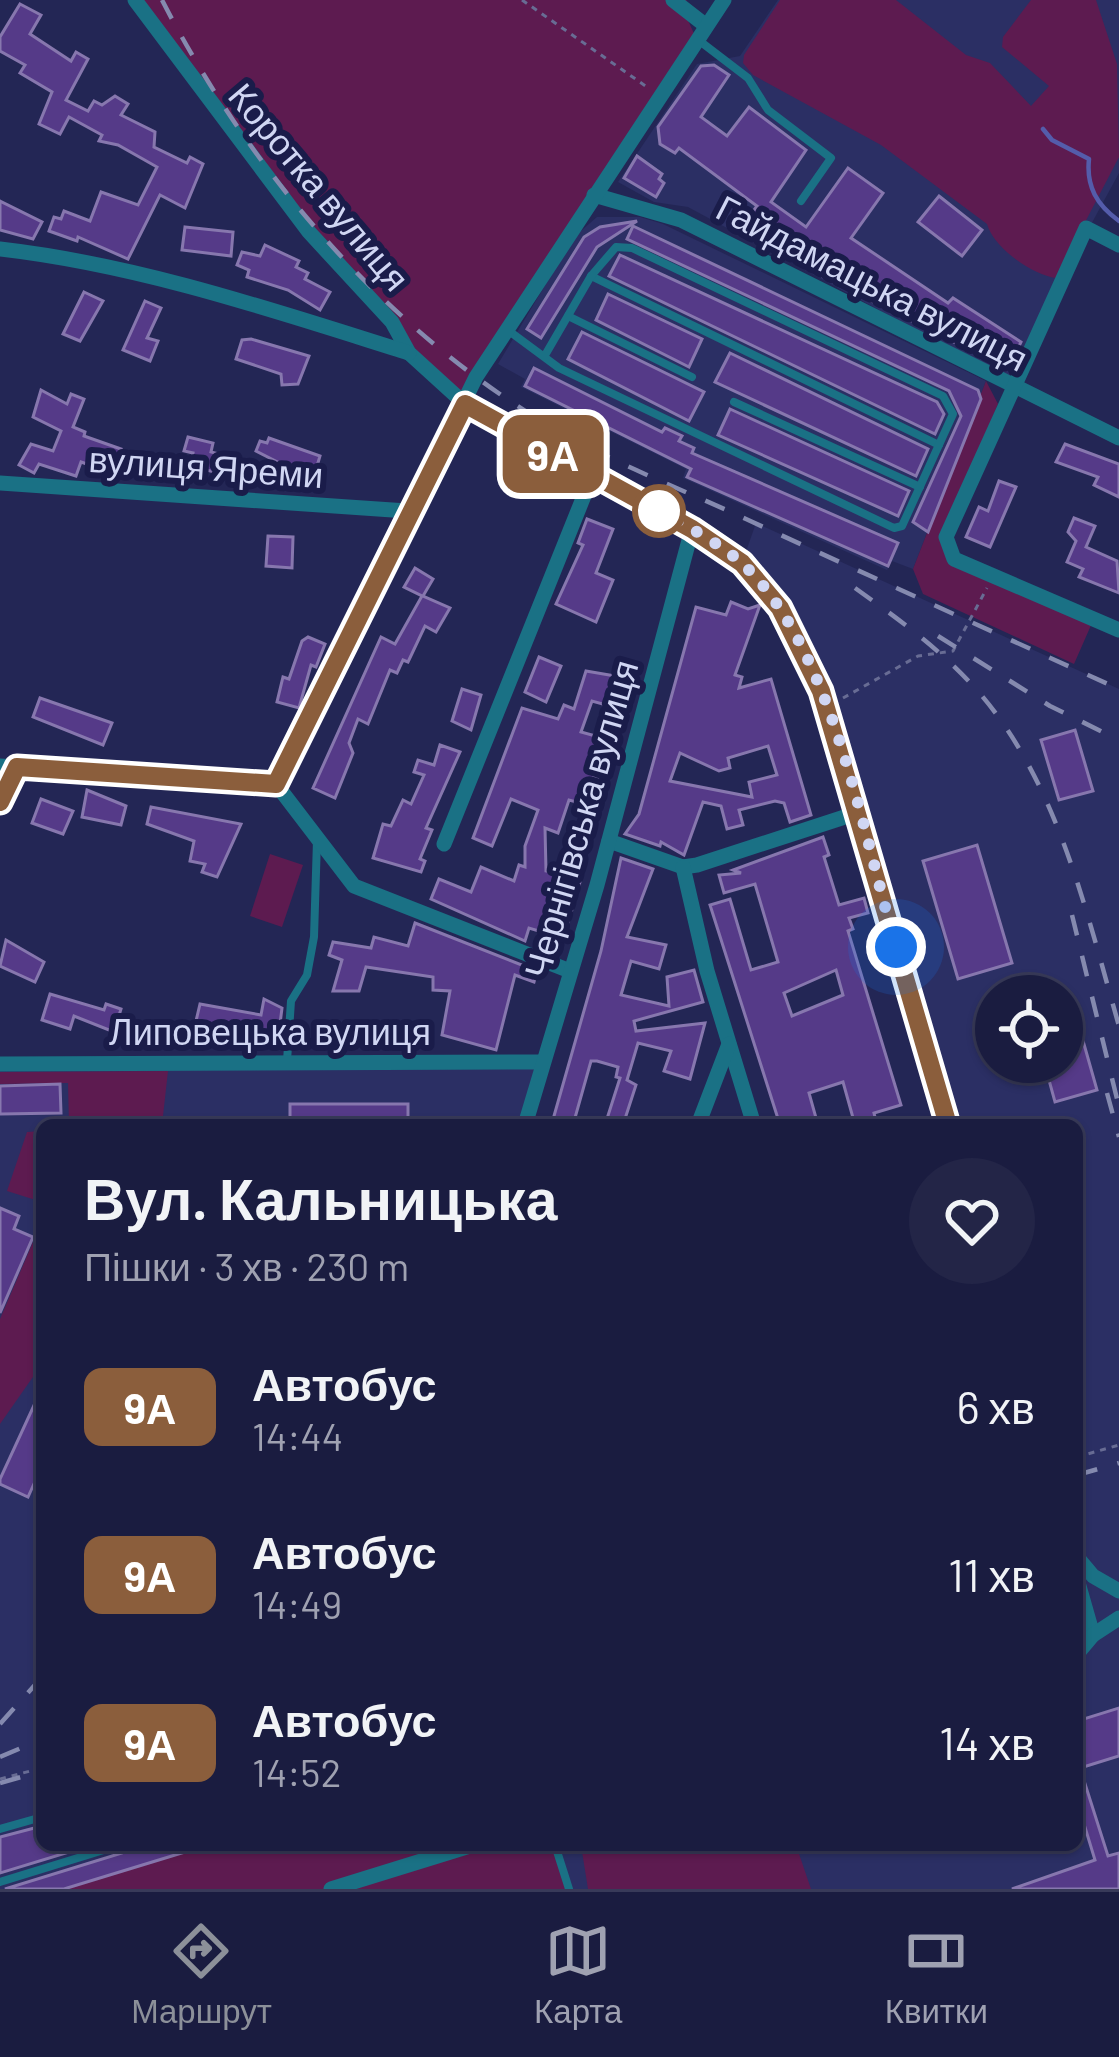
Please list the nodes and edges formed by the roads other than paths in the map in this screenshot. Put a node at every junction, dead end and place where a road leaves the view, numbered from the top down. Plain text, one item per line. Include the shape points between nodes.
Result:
1 (135, 0) edge
2 (673, 0) edge
3 (724, 0) edge
4 (701, 32) junction
5 (594, 195) junction
6 (801, 202) dead end
7 (1119, 245) edge
8 (0, 249) edge
9 (591, 277) junction
10 (568, 316) junction
11 (505, 328) junction
12 (409, 353) junction
13 (544, 357) junction
14 (692, 376) dead end
15 (1012, 389) junction
16 (734, 401) dead end
17 (465, 404) junction
18 (1119, 438) edge
19 (939, 445) junction
20 (592, 476) junction
21 (0, 483) edge
22 (920, 487) junction
23 (407, 511) junction
24 (692, 529) junction
25 (1119, 630) edge
26 (9, 766) edge
27 (276, 784) junction
28 (0, 802) edge
29 (857, 813) junction
30 (317, 838) junction
31 (609, 841) junction
32 (444, 844) dead end
33 (683, 867) junction
34 (570, 971) junction
35 (729, 1044) junction
36 (287, 1061) junction
37 (541, 1062) junction
38 (0, 1064) edge
39 (527, 1119) edge
40 (700, 1119) edge
41 (752, 1119) edge
42 (946, 1119) edge
43 (1083, 1564) edge
44 (1119, 1591) edge
45 (1083, 1600) edge
46 (1119, 1618) edge
47 (1093, 1635) junction
48 (1083, 1647) edge
49 (36, 1819) edge
50 (0, 1829) edge
51 (101, 1851) edge
52 (454, 1851) edge
53 (557, 1851) edge
54 (0, 1882) edge
55 (331, 1889) edge
56 (569, 1889) edge

1 - 12 street, Коротка вулиця via 309,232 396,326
2 - 4 street
3 - 4 street
4 - 5 street
4 - 6 lane via 768,110 831,158
5 - 11 street
5 - 15 street, Гайдамацька вулиця via 681,220
7 - 15 street via 1086,228
8 - 12 street via 203,290
9 - 10 lane
9 - 19 lane
9 - 19 lane via 616,247 632,248 943,397 952,414
10 - 13 lane
10 - 14 lane
11 - 13 lane
11 - 17 street
12 - 17 street, Коротка вулиця
13 - 22 lane via 894,528
15 - 18 street, Гайдамацька вулиця
15 - 25 street via 946,537 954,559
16 - 22 lane
17 - 20 street, Коротка вулиця
17 - 23 street
19 - 22 lane
20 - 24 street, Коротка вулиця
20 - 32 street
21 - 23 street, вулиця Яреми
23 - 27 street
24 - 29 street, Коротка вулиця via 742,563 780,608 827,708
24 - 31 street, Чернігівська вулиця
26 - 27 street
26 - 28 street
27 - 30 street
29 - 33 street
29 - 42 street, Коротка вулиця
30 - 34 street via 354,886
30 - 36 lane via 314,937 307,975 291,1001
31 - 33 street
31 - 34 street, Чернігівська вулиця
33 - 35 street
34 - 37 street, Чернігівська вулиця
35 - 40 street
35 - 41 street
36 - 37 street, Липовецька вулиця
36 - 38 street, Липовецька вулиця
37 - 39 street, Чернігівська вулиця
43 - 44 street
45 - 47 street
46 - 47 street
47 - 48 street
49 - 50 lane
51 - 54 lane
52 - 55 street
53 - 56 lane

